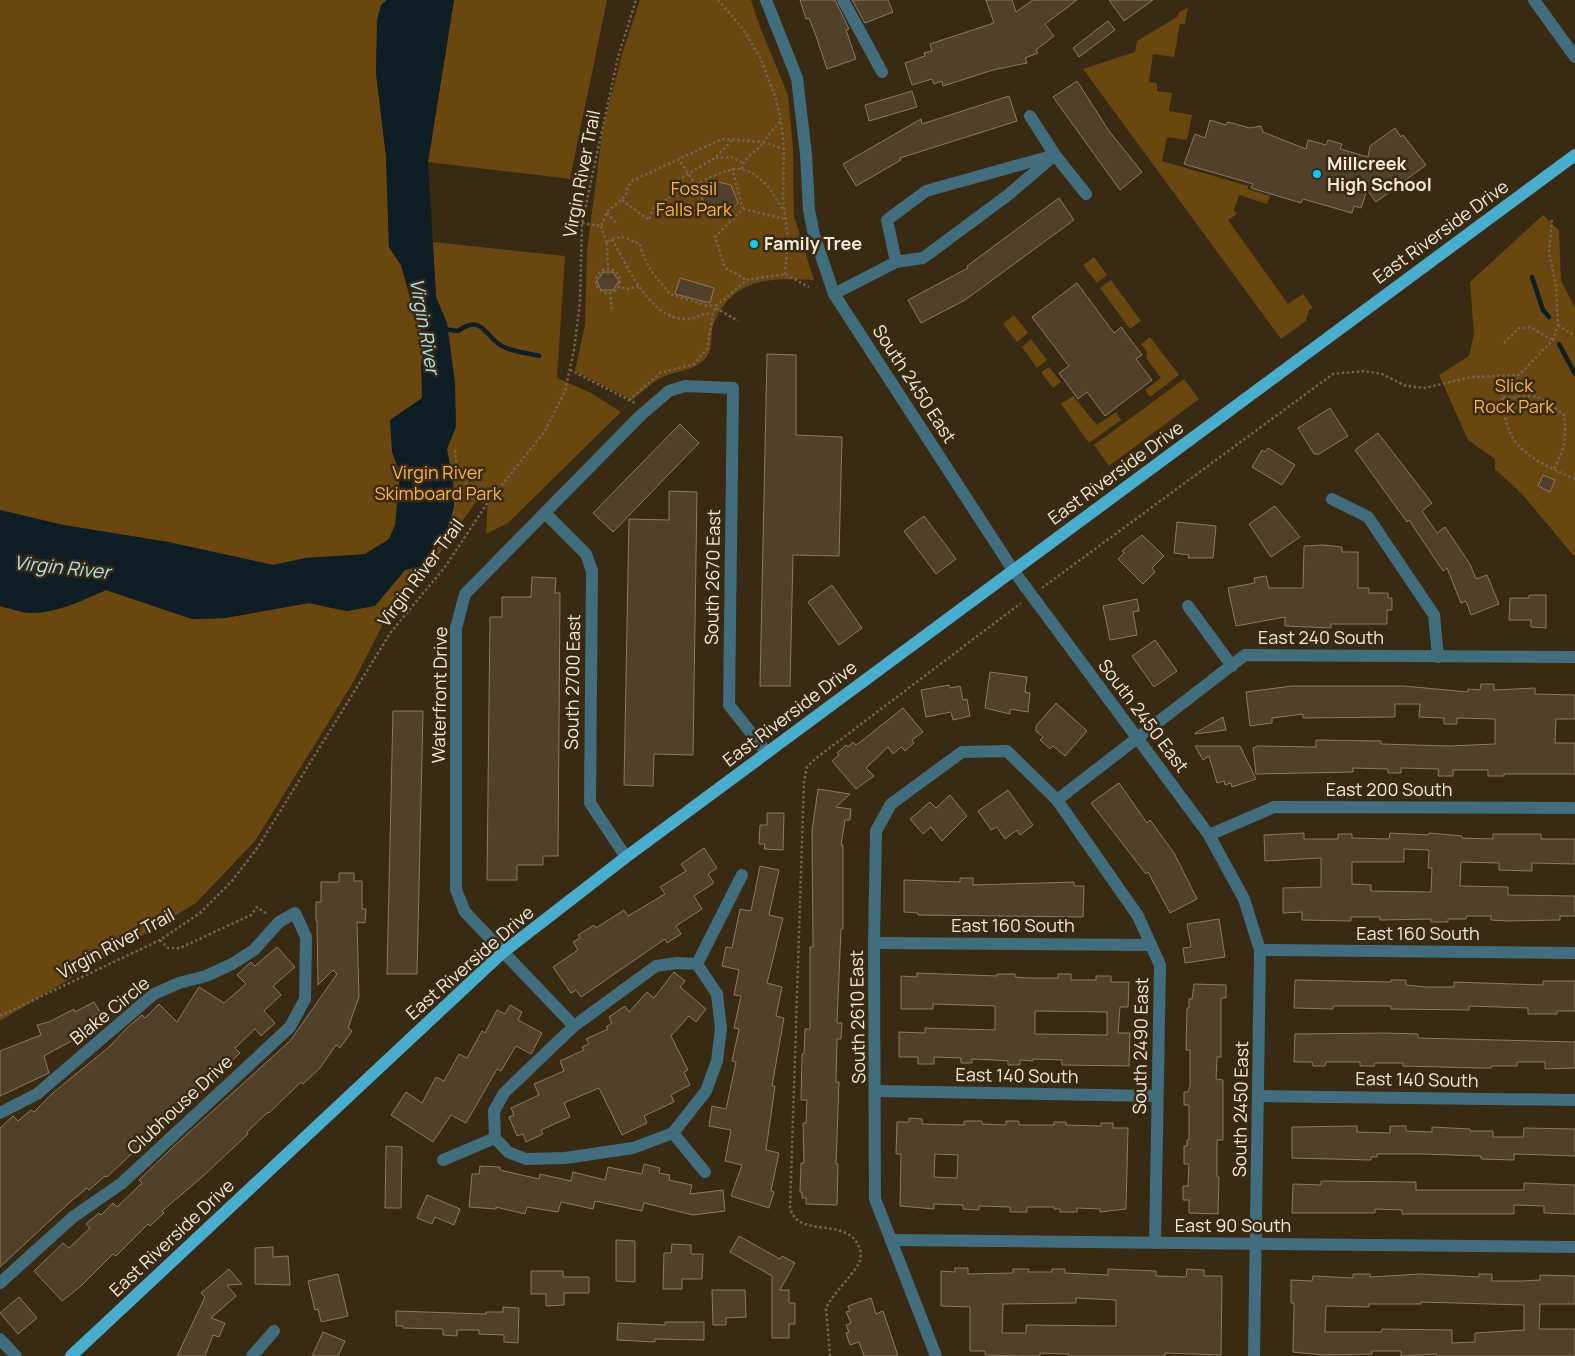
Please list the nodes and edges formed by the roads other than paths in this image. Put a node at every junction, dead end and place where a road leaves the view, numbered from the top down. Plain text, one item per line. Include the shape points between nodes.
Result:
1 (766, 0) edge
2 (843, 0) edge
3 (1534, 0) edge
4 (1575, 57) edge
5 (882, 72) dead end
6 (1030, 116) dead end
7 (1055, 155) junction
8 (1575, 155) edge
9 (1086, 194) dead end
10 (896, 262) junction
11 (834, 294) junction
12 (733, 388) joint
13 (1332, 498) dead end
14 (546, 514) junction
15 (1013, 570) junction
16 (1188, 606) dead end
17 (1438, 656) junction
18 (1575, 657) edge
19 (1232, 666) junction
20 (1138, 738) junction
21 (1007, 751) joint
22 (767, 753) junction
23 (1057, 800) junction
24 (1575, 808) edge
25 (1209, 835) junction
26 (626, 857) junction
27 (742, 875) dead end
28 (295, 913) joint
29 (874, 943) junction
30 (1151, 945) junction
31 (1260, 950) junction
32 (502, 953) junction
33 (1575, 953) edge
34 (697, 964) junction
35 (574, 1026) junction
36 (876, 1091) junction
37 (1157, 1096) junction
38 (1259, 1096) junction
39 (1575, 1100) edge
40 (0, 1113) edge
41 (672, 1133) junction
42 (495, 1138) junction
43 (443, 1160) dead end
44 (706, 1172) dead end
45 (892, 1240) junction
46 (1155, 1243) junction
47 (1256, 1243) junction
48 (1575, 1246) edge
49 (0, 1283) edge
50 (274, 1331) dead end
51 (0, 1339) edge
52 (16, 1356) edge
53 (71, 1356) edge
54 (252, 1356) edge
55 (936, 1356) edge
56 (1254, 1356) edge

1 - 11 street, South 2450 East via 796,78 806,155 808,210
2 - 5 street
3 - 4 street
6 - 7 street
7 - 9 street
7 - 10 street via 1008,195 923,258
7 - 10 street via 926,190 887,220
8 - 15 main road, East Riverside Drive
10 - 11 street
11 - 15 street, South 2450 East
12 - 14 street, Waterfront Drive via 685,386 668,391
12 - 22 street, South 2670 East via 729,705
13 - 17 street via 1368,517 1434,615
14 - 26 street, South 2700 East via 586,554 592,571 590,803
14 - 32 street, Waterfront Drive via 466,594 456,628 456,890 465,912
15 - 20 street, South 2450 East
15 - 22 main road, East Riverside Drive
16 - 19 street
17 - 18 street, East 240 South
17 - 19 street, East 240 South via 1245,655
19 - 20 street, East 240 South
20 - 23 street, East 240 South
20 - 25 street, South 2450 East
21 - 23 street, South 2490 East
21 - 29 street, South 2610 East via 962,752 891,804 876,831
22 - 26 main road, East Riverside Drive
23 - 30 street, South 2490 East via 1138,916
24 - 25 street, East 200 South via 1274,807
25 - 31 street, South 2450 East via 1244,899
26 - 32 main road, East Riverside Drive
27 - 34 street
28 - 40 street, Blake Circle via 279,922 254,950 232,964 154,994 37,1094
28 - 49 street, Clubhouse Drive via 306,937 305,999 290,1027 122,1183 73,1217
29 - 30 street, East 160 South
29 - 36 street, South 2610 East
30 - 37 street, South 2490 East via 1160,965
31 - 33 street, East 160 South
31 - 38 street, South 2450 East
32 - 35 street, Waterfront Drive
32 - 53 main road, East Riverside Drive
34 - 35 street via 656,966
34 - 41 street via 718,994 721,1029 717,1061 706,1090
35 - 42 street via 504,1093 494,1111
36 - 37 street, East 140 South
36 - 45 street, South 2610 East via 875,1199
37 - 46 street, South 2490 East
38 - 39 street, East 140 South
38 - 47 street, South 2450 East
41 - 42 street via 633,1148 536,1159 508,1152
41 - 44 street
42 - 43 street
45 - 46 street, East 90 South
45 - 55 street, South 2610 East
46 - 47 street, East 90 South
47 - 48 street, East 90 South
47 - 56 street, South 2450 East
50 - 54 street
51 - 52 street

